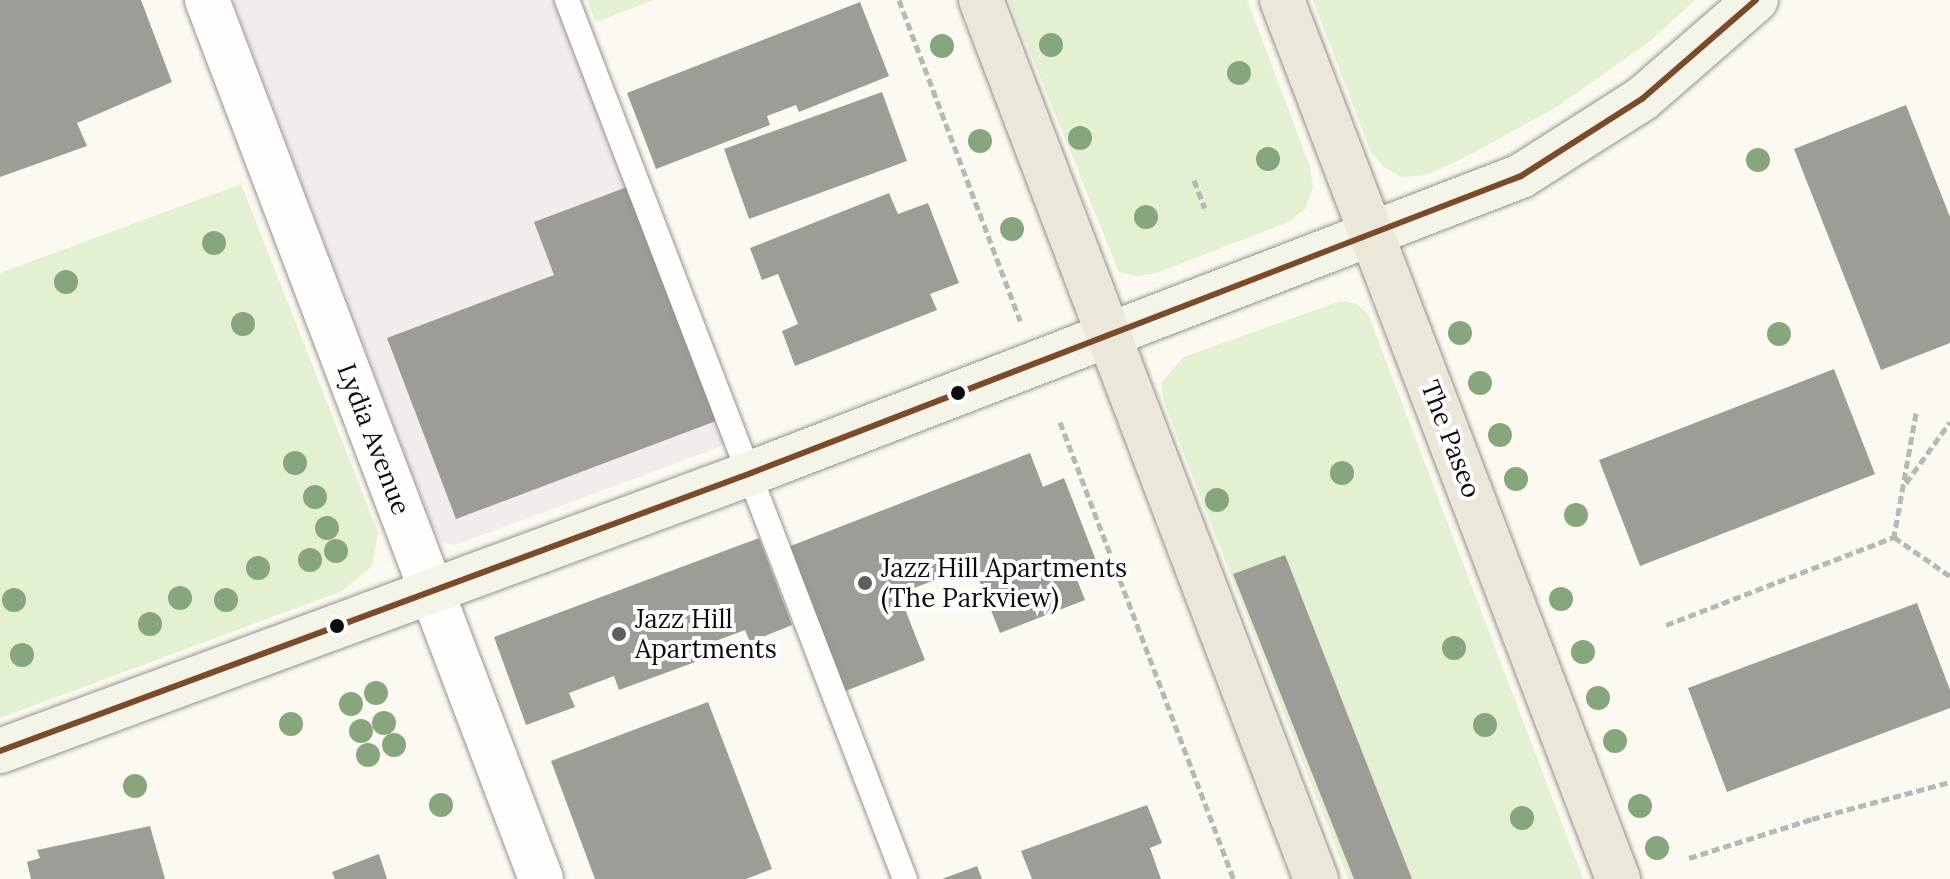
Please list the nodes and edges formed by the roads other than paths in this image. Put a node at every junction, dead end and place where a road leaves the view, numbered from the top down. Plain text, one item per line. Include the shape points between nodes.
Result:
1 (207, 0) edge
2 (567, 0) edge
3 (981, 0) edge
4 (1282, 0) edge
5 (1756, 0) edge
6 (1374, 235) junction
7 (1108, 337) junction
8 (751, 473) junction
9 (432, 591) junction
10 (0, 751) edge
11 (541, 879) edge
12 (905, 879) edge
13 (1316, 879) edge
14 (1618, 879) edge

1 - 9 street, Lydia Avenue
2 - 8 lane
3 - 7 main road
4 - 6 main road, The Paseo
5 - 6 main road via 1602,128 1521,176
6 - 7 main road
6 - 14 main road, The Paseo
7 - 8 main road
7 - 13 main road
8 - 9 main road
8 - 12 lane
9 - 10 main road
9 - 11 street, Lydia Avenue

